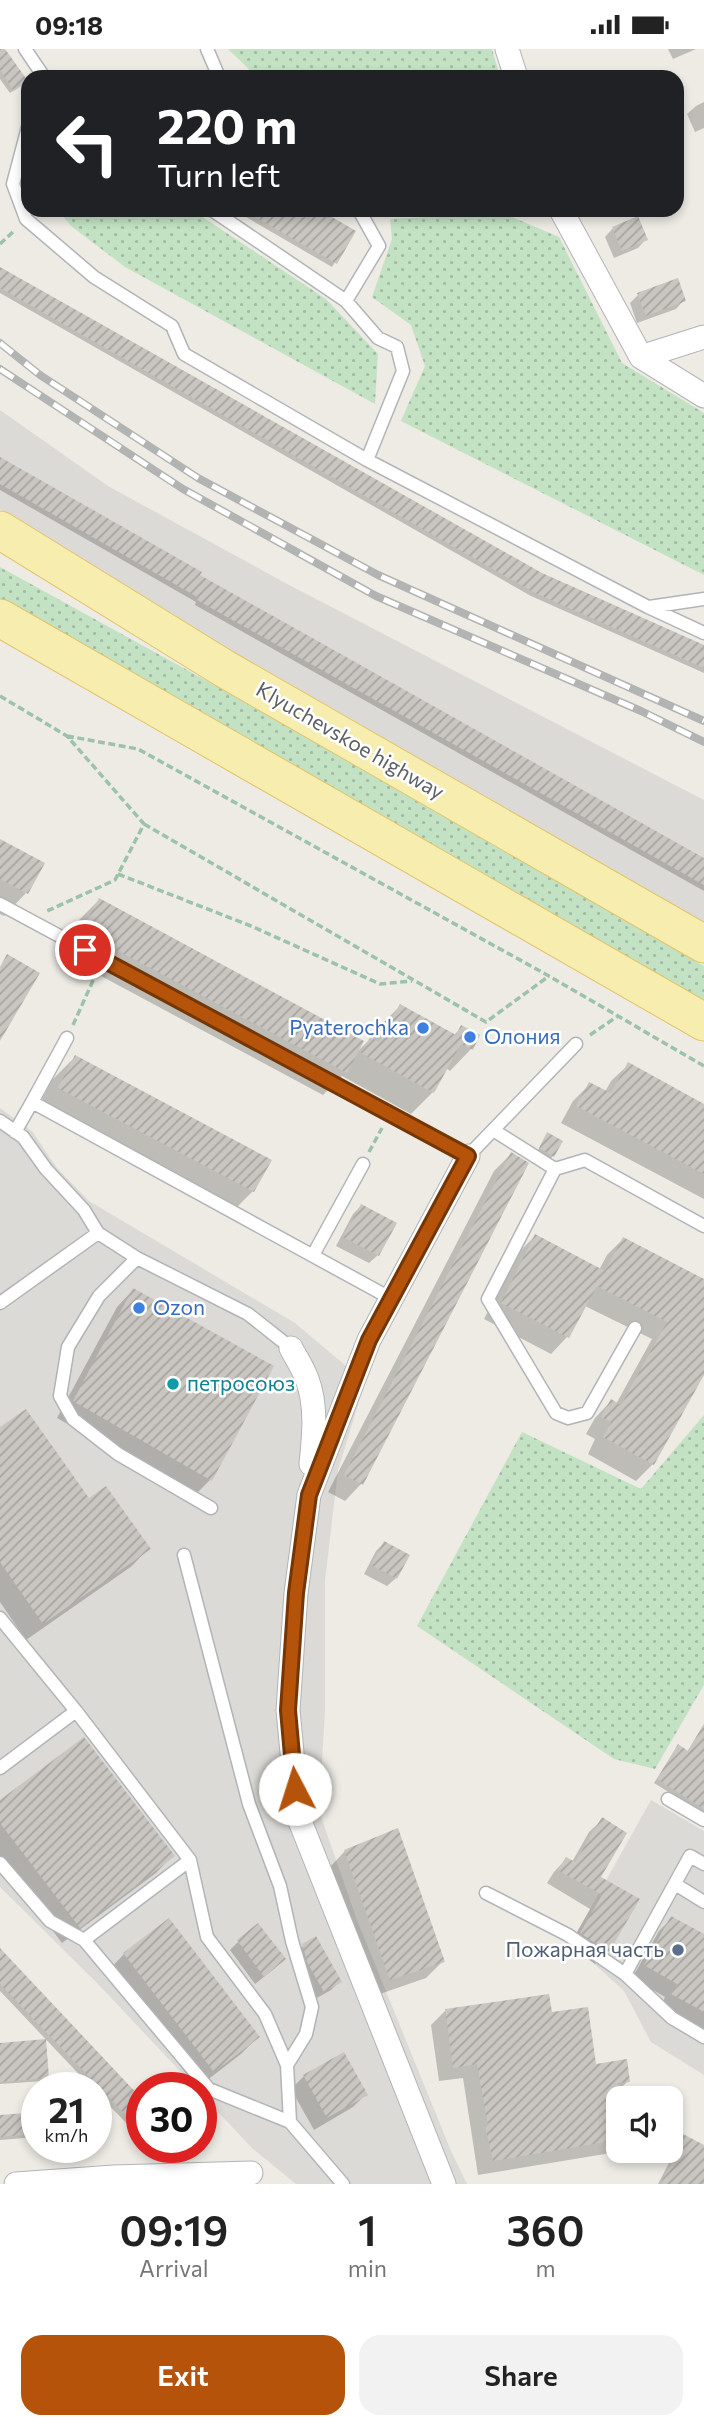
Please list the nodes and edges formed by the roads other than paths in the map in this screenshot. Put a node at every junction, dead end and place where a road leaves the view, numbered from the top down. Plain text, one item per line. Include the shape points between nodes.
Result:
1 (25, 49) edge
2 (207, 49) edge
3 (507, 49) edge
4 (39, 70) edge
5 (216, 70) edge
6 (514, 70) edge
7 (21, 154) edge
8 (21, 206) edge
9 (25, 217) edge
10 (222, 217) edge
11 (363, 217) edge
12 (560, 217) edge
13 (346, 301) junction
14 (704, 337) edge
15 (641, 357) junction
16 (704, 396) edge
17 (367, 460) junction
18 (0, 530) edge
19 (704, 599) edge
20 (648, 607) junction
21 (0, 618) edge
22 (704, 633) edge
23 (0, 904) edge
24 (704, 944) edge
25 (704, 1022) edge
26 (67, 1038) road end
27 (576, 1044) road end
28 (32, 1102) junction
29 (0, 1121) edge
30 (493, 1130) junction
31 (15, 1132) junction
32 (468, 1156) junction
33 (363, 1164) road end
34 (555, 1169) junction
35 (704, 1226) edge
36 (98, 1233) junction
37 (313, 1255) junction
38 (137, 1258) junction
39 (390, 1298) junction
40 (0, 1303) edge
41 (635, 1328) dead end
42 (291, 1348) joint
43 (309, 1495) junction
44 (211, 1508) dead end
45 (184, 1555) dead end
46 (0, 1618) edge
47 (76, 1711) junction
48 (0, 1768) edge
49 (668, 1799) dead end
50 (704, 1820) edge
51 (190, 1860) junction
52 (0, 1863) edge
53 (704, 1864) edge
54 (674, 1884) junction
55 (486, 1893) dead end
56 (704, 1902) edge
57 (84, 1940) junction
58 (625, 1974) junction
59 (704, 2038) edge
60 (287, 2065) junction
61 (290, 2122) junction
62 (251, 2173) dead end
63 (116, 2180) edge
64 (16, 2184) edge
65 (344, 2184) edge
66 (444, 2184) edge

1 - 4 lane
2 - 5 lane
3 - 6 street
7 - 8 lane via 13,184
9 - 17 lane via 94,277 172,326 184,354
10 - 13 lane
11 - 13 lane via 379,246
12 - 15 street
13 - 17 lane via 378,338 397,347 403,371
14 - 15 street
15 - 16 street
17 - 20 lane
18 - 24 main road, Klyuchevskoe highway via 225,669
19 - 20 lane
20 - 22 lane
21 - 25 main road
23 - 32 lane
26 - 28 lane
27 - 30 lane
28 - 31 lane
28 - 37 lane
29 - 31 lane
30 - 32 lane
30 - 34 lane
31 - 36 lane via 84,1210
32 - 39 street
33 - 37 lane
34 - 35 lane via 585,1160
34 - 41 lane via 488,1299 556,1413 568,1418 587,1413
36 - 38 lane
36 - 40 lane
37 - 39 lane
38 - 42 lane via 248,1314
38 - 44 lane via 99,1296 68,1347 60,1396 73,1419 118,1454
39 - 43 street
42 - 43 street via 308,1379 313,1412
43 - 66 street via 288,1710 298,1816
45 - 60 lane via 249,1804 280,1887 312,2007 306,2034
46 - 47 lane
47 - 48 lane
47 - 51 lane
49 - 50 lane
51 - 57 lane
51 - 60 lane via 207,1937 265,2014
52 - 57 lane via 50,1921
53 - 54 lane via 690,1856
54 - 56 lane
54 - 58 lane
55 - 58 lane via 568,1935
57 - 61 lane via 209,2089
58 - 59 lane via 672,2018
60 - 61 lane
61 - 65 lane
62 - 63 street
63 - 64 street

